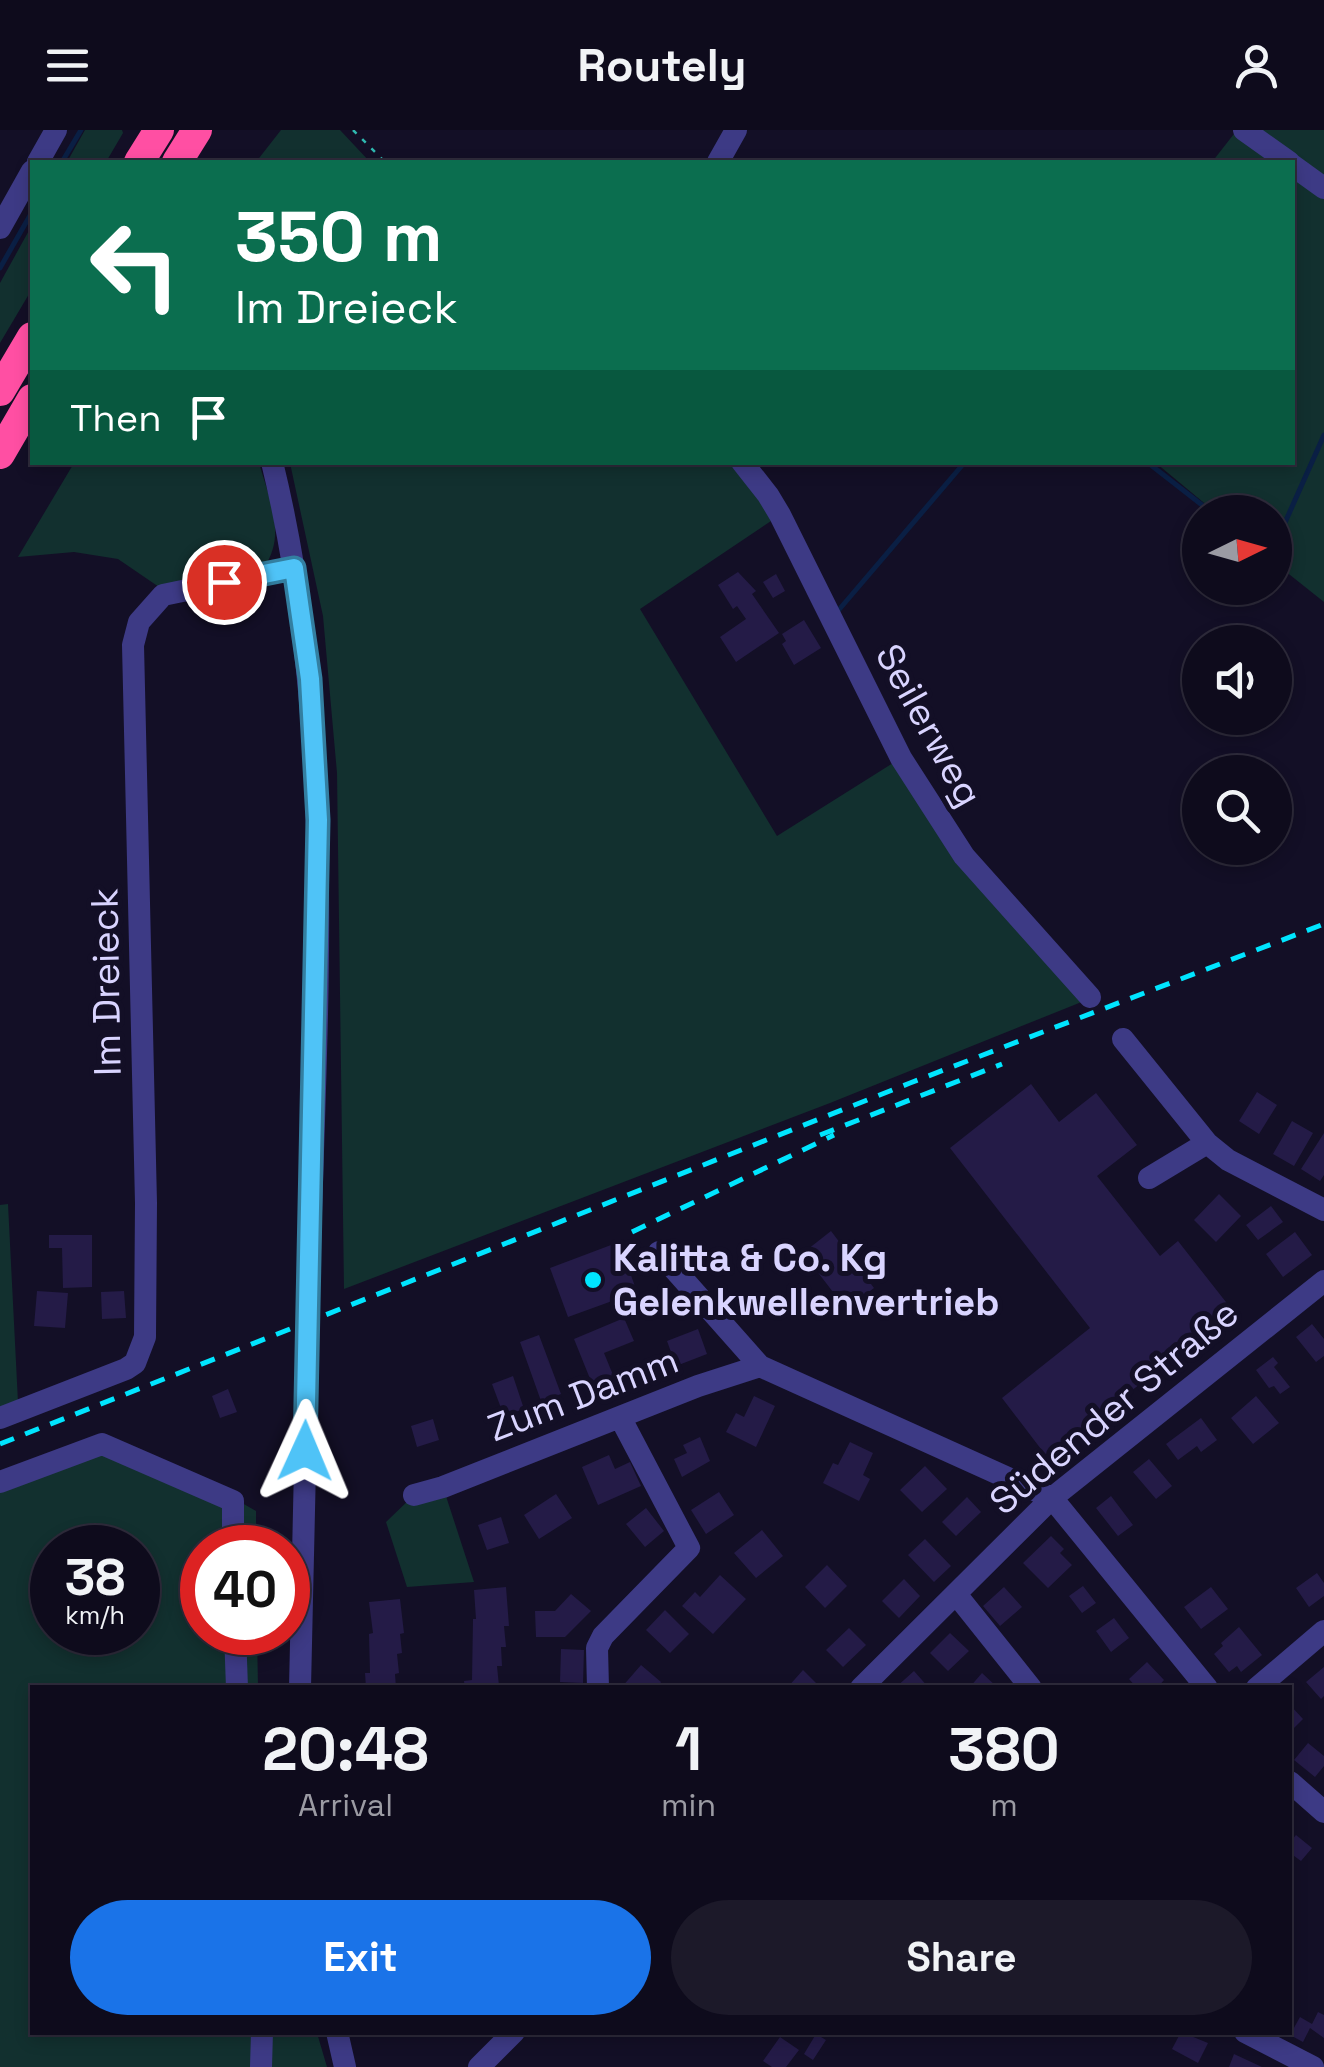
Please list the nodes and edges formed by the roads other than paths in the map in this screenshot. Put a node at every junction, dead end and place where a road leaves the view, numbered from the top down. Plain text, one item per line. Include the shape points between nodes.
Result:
1 (56, 130) edge
2 (142, 130) edge
3 (159, 130) edge
4 (197, 130) edge
5 (736, 130) edge
6 (1244, 130) edge
7 (39, 160) edge
8 (140, 160) edge
9 (158, 160) edge
10 (178, 160) edge
11 (719, 160) edge
12 (1285, 160) edge
13 (1295, 167) edge
14 (30, 176) edge
15 (1324, 188) edge
16 (0, 228) edge
17 (30, 340) edge
18 (0, 391) edge
19 (30, 402) edge
20 (0, 454) edge
21 (273, 465) edge
22 (744, 465) edge
23 (294, 568) junction
24 (1090, 998) dead end
25 (1123, 1038) dead end
26 (1208, 1144) junction
27 (1149, 1178) dead end
28 (1324, 1210) edge
29 (658, 1252) dead end
30 (1324, 1281) edge
31 (760, 1366) junction
32 (620, 1417) junction
33 (0, 1418) edge
34 (0, 1482) edge
35 (414, 1495) dead end
36 (1052, 1498) junction
37 (234, 1525) edge
38 (956, 1594) junction
39 (1324, 1631) edge
40 (236, 1655) edge
41 (237, 1685) edge
42 (300, 1685) edge
43 (598, 1685) edge
44 (864, 1685) edge
45 (1029, 1685) edge
46 (1205, 1685) edge
47 (1261, 1685) edge
48 (1292, 1784) edge
49 (1324, 1812) edge
50 (262, 2035) edge
51 (338, 2035) edge
52 (511, 2035) edge
53 (1251, 2035) edge
54 (261, 2067) edge
55 (344, 2067) edge
56 (479, 2067) edge
57 (1314, 2067) edge

1 - 7 street
2 - 9 street
3 - 8 highway, bridge
4 - 10 highway
5 - 11 street
6 - 12 street
13 - 15 street
14 - 16 street
17 - 18 highway
19 - 20 highway
21 - 23 street
22 - 24 street, Seilerweg via 780,516 924,796 964,856
23 - 33 street, Im Dreieck via 163,596 140,622 134,644 145,1338 126,1368
23 - 42 street, bridge via 318,787
25 - 26 street
26 - 27 street
26 - 28 street
29 - 31 street
30 - 36 street, Südender Straße
31 - 32 street, Zum Damm
31 - 36 street
32 - 35 street, Zum Damm
32 - 43 street via 689,1548 603,1636
34 - 37 street via 102,1444 233,1500
36 - 38 street, Südender Straße
36 - 46 street
38 - 44 street, Südender Straße
38 - 45 street
39 - 47 street
40 - 41 street
48 - 49 street
50 - 54 street
51 - 55 street
52 - 56 street
53 - 57 street

